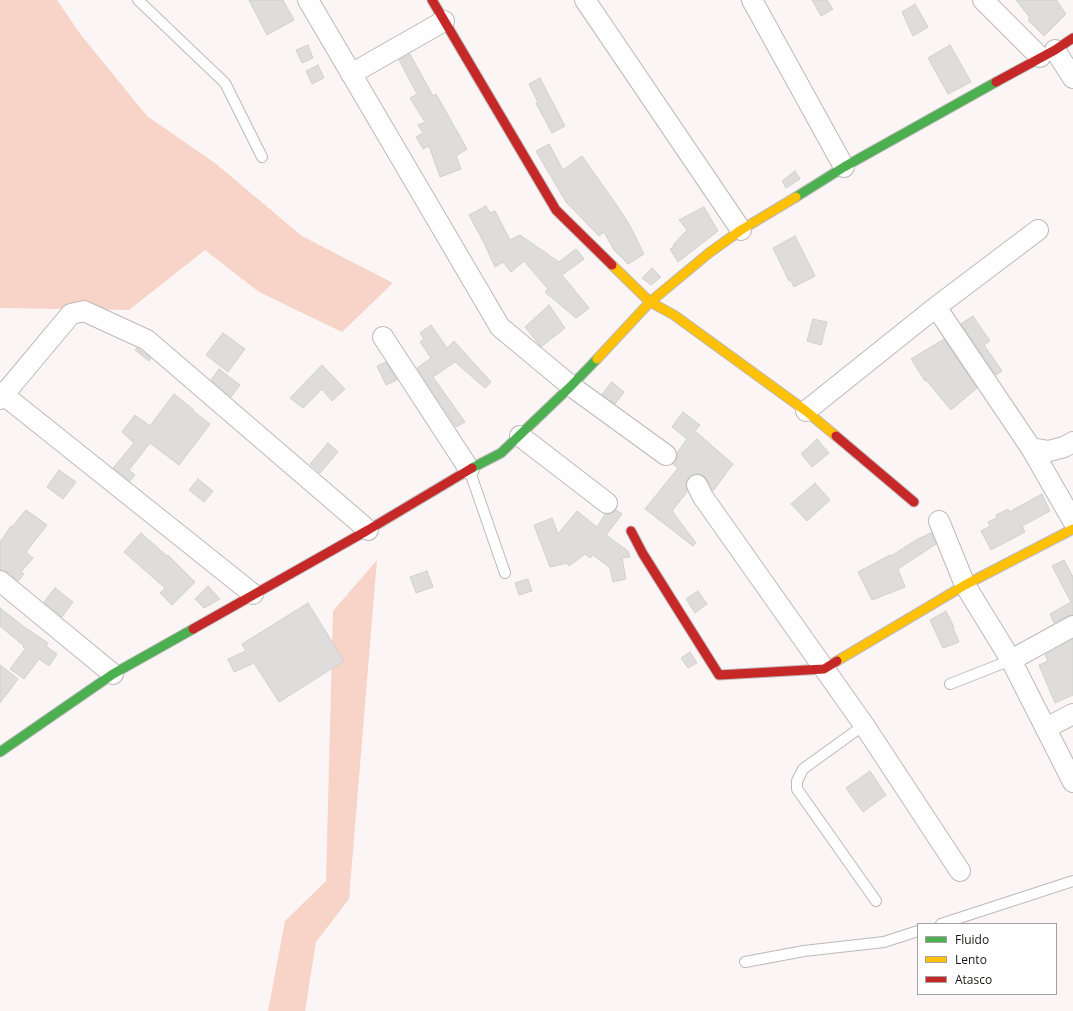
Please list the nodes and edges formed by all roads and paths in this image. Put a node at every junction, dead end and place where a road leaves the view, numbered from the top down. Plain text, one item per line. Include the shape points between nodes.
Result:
1 (138, 0) edge
2 (308, 0) edge
3 (432, 0) edge
4 (585, 0) edge
5 (752, 0) edge
6 (984, 0) edge
7 (444, 21) junction
8 (1073, 38) edge
9 (1047, 54) junction
10 (351, 74) junction
11 (1073, 78) edge
12 (262, 157) dead end
13 (844, 167) junction
14 (741, 230) junction
15 (1038, 230) dead end
16 (650, 302) junction
17 (936, 307) junction
18 (383, 337) dead end
19 (571, 386) junction
20 (1, 395) edge
21 (806, 411) junction
22 (520, 436) junction
23 (1073, 442) edge
24 (1030, 448) junction
25 (666, 455) dead end
26 (469, 469) junction
27 (697, 485) dead end
28 (914, 502) dead end
29 (607, 503) dead end
30 (939, 521) dead end
31 (1073, 521) edge
32 (1073, 529) edge
33 (368, 530) junction
34 (632, 531) dead end
35 (505, 573) dead end
36 (0, 581) edge
37 (965, 585) junction
38 (253, 594) junction
39 (1073, 626) edge
40 (1011, 660) junction
41 (824, 669) junction
42 (113, 674) junction
43 (950, 684) dead end
44 (1073, 714) edge
45 (864, 725) junction
46 (1046, 728) junction
47 (0, 752) edge
48 (1073, 782) edge
49 (960, 871) dead end
50 (1073, 881) edge
51 (876, 901) dead end
52 (944, 923) edge
53 (917, 931) edge
54 (745, 962) dead end

1 - 12 lane via 225,83
2 - 10 street
3 - 7 street
4 - 14 street
5 - 13 street
6 - 9 street
7 - 10 street
7 - 16 street via 556,210
8 - 9 street
9 - 11 street
9 - 13 street
10 - 19 street via 500,327
13 - 14 street
14 - 16 street
15 - 17 street
16 - 19 street
16 - 21 street via 674,315
17 - 21 street
17 - 24 street
18 - 26 street
19 - 22 street
19 - 25 street
20 - 33 street via 71,314 84,311 147,340
20 - 38 street
21 - 28 street
22 - 26 street via 501,453
22 - 29 street
23 - 24 street via 1049,451
24 - 31 street
26 - 33 street
26 - 35 lane
27 - 41 street
30 - 37 street
32 - 37 street
33 - 38 street
34 - 41 street via 643,554 719,675
36 - 42 street
37 - 40 street
37 - 41 street
38 - 42 street
39 - 40 street
40 - 43 lane
40 - 46 street
41 - 45 street
42 - 47 street
44 - 46 street
45 - 49 street
45 - 51 lane via 803,769 797,781 798,789
46 - 48 street
50 - 52 lane
53 - 54 lane via 884,942 804,951

